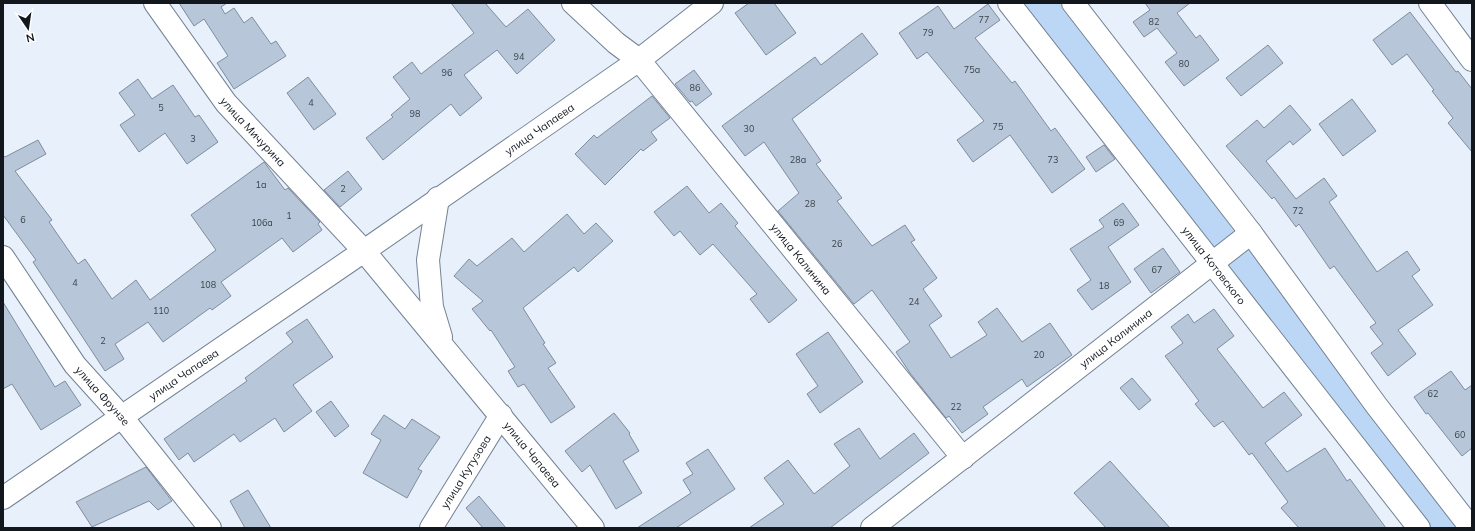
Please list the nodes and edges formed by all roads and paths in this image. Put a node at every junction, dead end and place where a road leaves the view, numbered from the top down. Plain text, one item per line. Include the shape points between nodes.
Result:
1 (155, 3) edge
2 (573, 3) edge
3 (712, 3) edge
4 (1009, 3) edge
5 (1073, 3) edge
6 (1430, 3) edge
7 (639, 60) junction
8 (1472, 60) edge
9 (438, 198) junction
10 (1251, 233) junction
11 (364, 251) junction
12 (3, 257) edge
13 (1212, 264) junction
14 (443, 344) junction
15 (501, 415) junction
16 (122, 416) junction
17 (963, 458) junction
18 (3, 498) edge
19 (210, 528) edge
20 (431, 528) edge
21 (593, 528) edge
22 (872, 528) edge
23 (1419, 528) edge
24 (1471, 528) edge

1 - 11 street, улица Мичурина via 226,103
2 - 7 street, улица Калинина via 616,43
3 - 7 street, улица Чапаева
4 - 13 street, улица Котовского
5 - 10 street
6 - 8 street
7 - 9 street, улица Чапаева
7 - 17 street, улица Калинина
9 - 11 street, улица Чапаева
9 - 14 street via 428,260 432,308
10 - 13 street, улица Калинина
10 - 24 street via 1376,405
11 - 14 street, улица Чапаева
11 - 16 street, улица Чапаева
12 - 16 street, улица Фрунзе via 75,365
13 - 17 street, улица Калинина
13 - 23 street, улица Котовского
14 - 15 street, улица Чапаева
15 - 20 street, улица Кутузова
15 - 21 street, улица Чапаева
16 - 18 street, улица Чапаева
16 - 19 street, улица Фрунзе
17 - 22 street, улица Калинина

